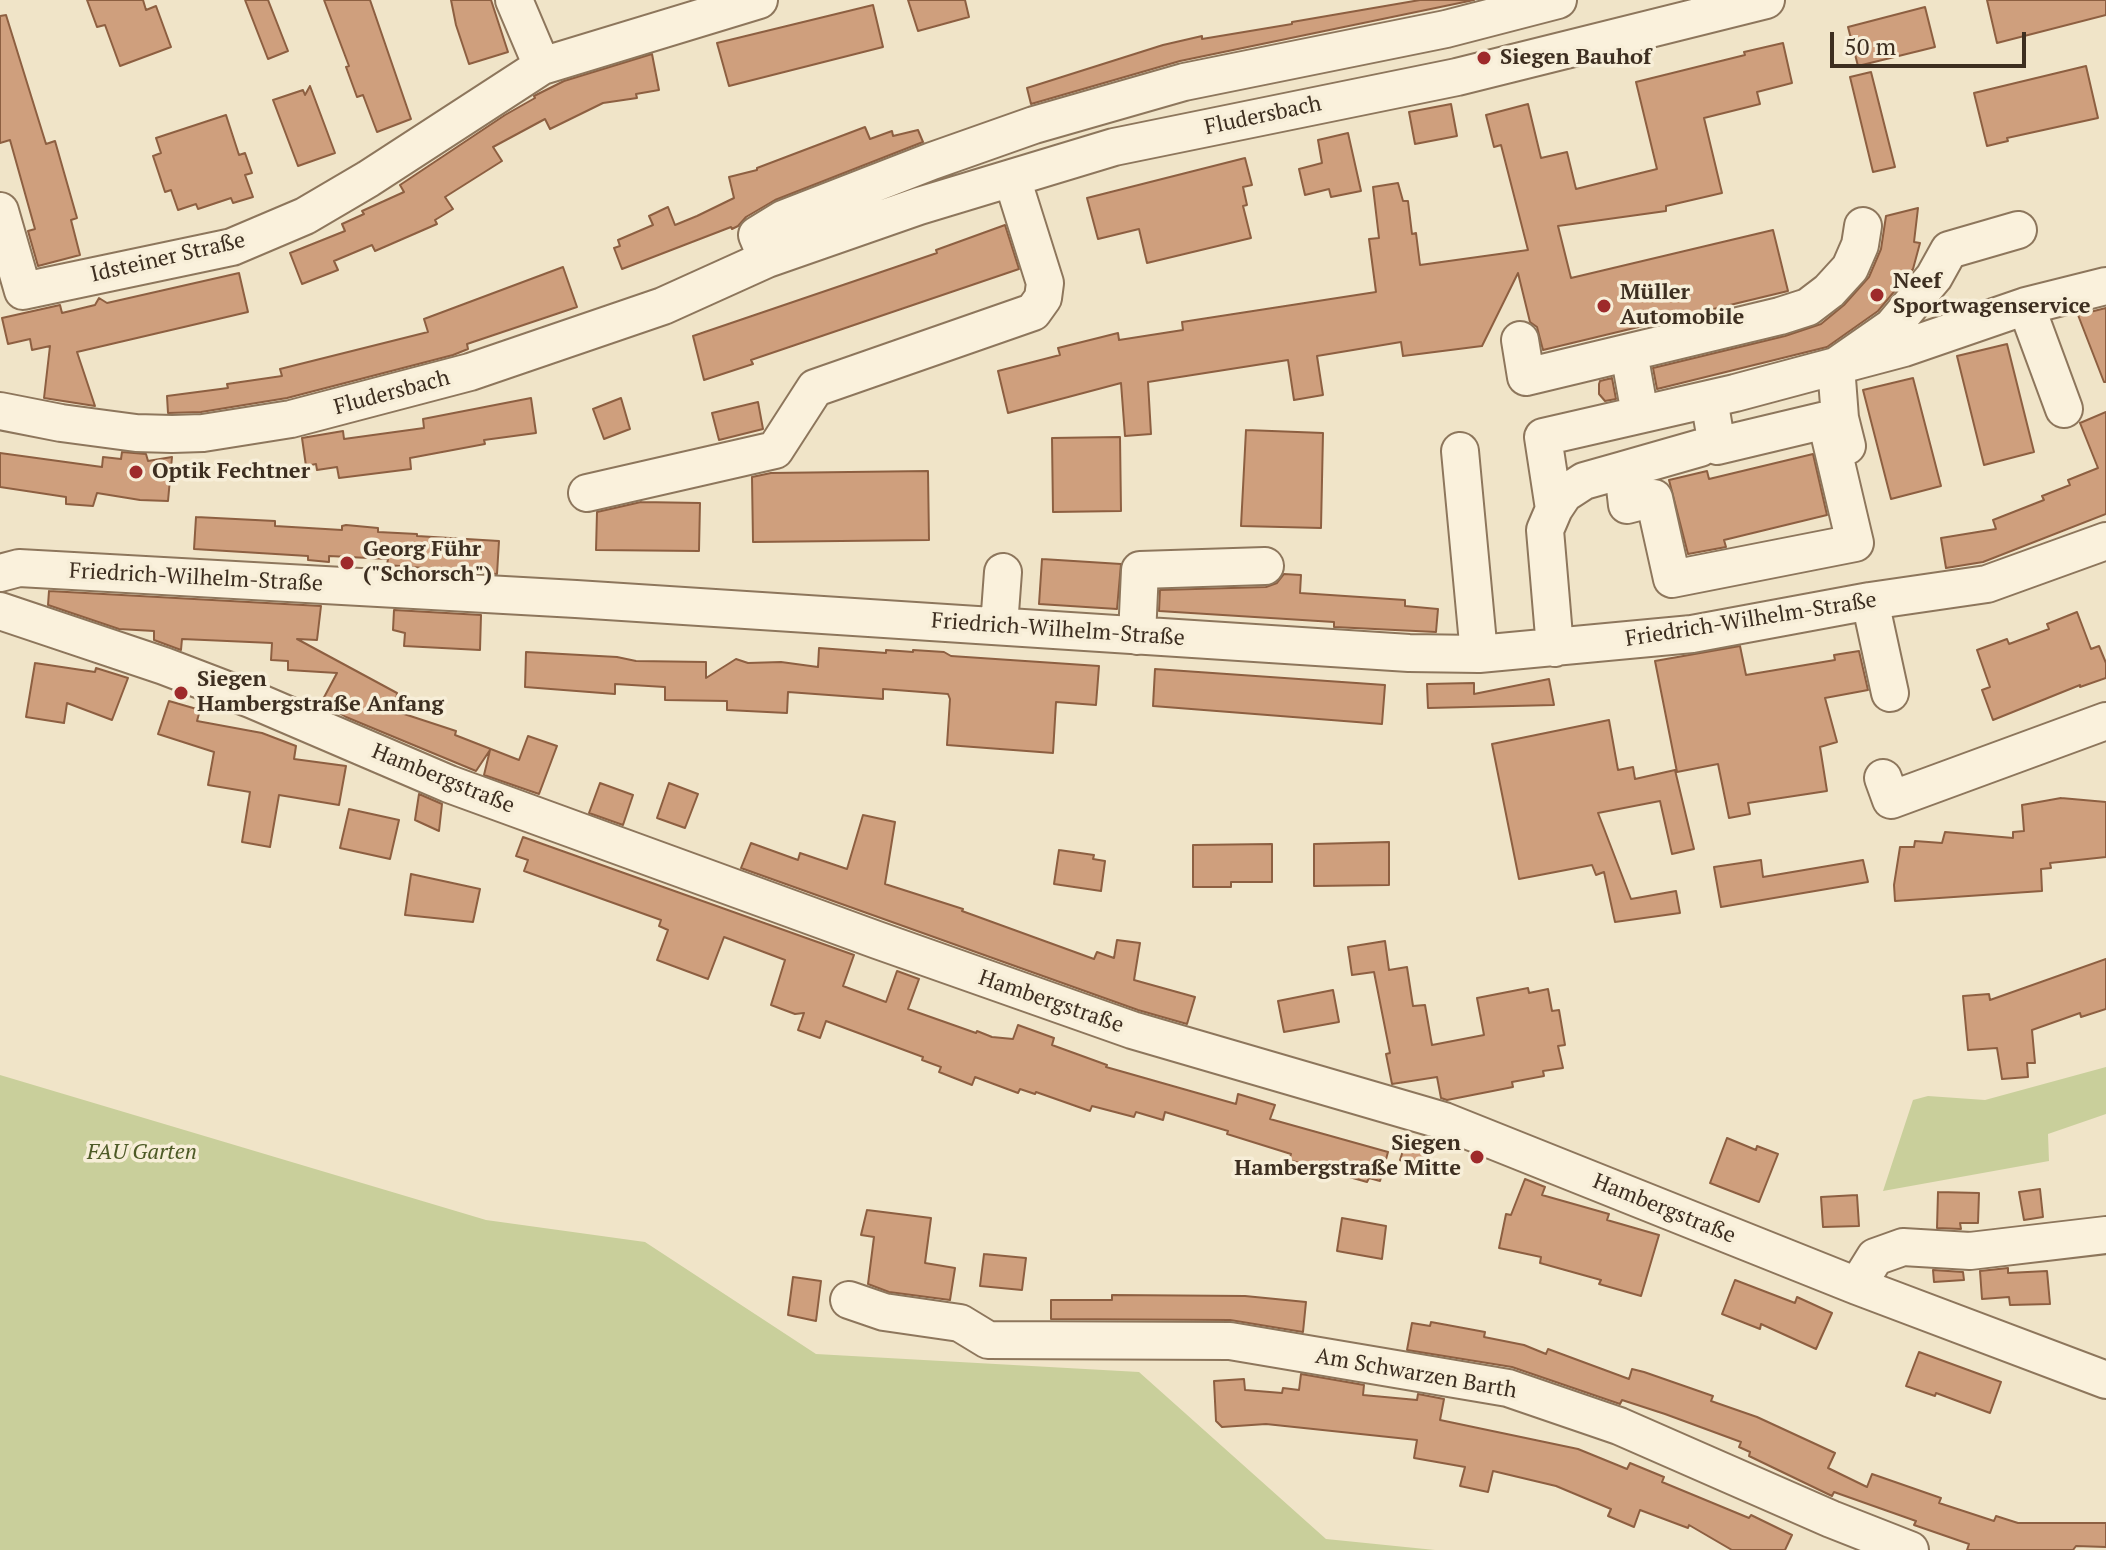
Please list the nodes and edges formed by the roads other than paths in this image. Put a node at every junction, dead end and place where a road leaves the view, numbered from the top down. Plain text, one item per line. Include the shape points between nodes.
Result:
1 (514, 0) edge
2 (759, 0) edge
3 (1558, 0) edge
4 (1766, 0) edge
5 (542, 66) junction
6 (1012, 178) junction
7 (0, 211) edge
8 (1863, 226) dead end
9 (2018, 230) dead end
10 (752, 245) junction
11 (2106, 286) edge
12 (2026, 306) junction
13 (1520, 340) dead end
14 (1629, 353) junction
15 (1836, 366) junction
16 (1709, 399) junction
17 (2064, 409) dead end
18 (0, 411) edge
19 (1640, 414) junction
20 (1700, 448) dead end
21 (1460, 451) dead end
22 (1623, 470) junction
23 (587, 493) dead end
24 (1554, 509) junction
25 (1869, 539) dead end
26 (2106, 541) edge
27 (1265, 566) dead end
28 (1003, 572) dead end
29 (0, 573) edge
30 (1870, 601) junction
31 (0, 611) edge
32 (999, 626) junction
33 (1137, 636) junction
34 (1555, 648) junction
35 (1479, 654) junction
36 (1890, 693) dead end
37 (2106, 721) edge
38 (1883, 778) dead end
39 (2106, 1235) edge
40 (1857, 1286) junction
41 (849, 1300) dead end
42 (2106, 1380) edge
43 (1910, 1550) edge

1 - 5 street
2 - 5 street
3 - 10 street, Fludersbach via 1446,29 1184,82 1034,125 796,213
4 - 6 street, Fludersbach via 1457,77 1114,147
5 - 7 street, Idsteiner Straße via 305,216 232,247 23,291
6 - 10 street, Fludersbach
6 - 23 street via 1045,283 1033,312 815,388 775,450
8 - 14 street via 1850,268 1808,307
9 - 15 street via 1949,250 1934,277 1892,327
10 - 18 street, Fludersbach via 663,306 470,372 291,419 203,433 136,433
11 - 12 street
12 - 15 street
12 - 17 street
13 - 14 street via 1526,377
14 - 19 street
15 - 16 street
15 - 25 street via 1840,418
16 - 19 street
16 - 22 street via 1717,446 1826,420 1855,543 1672,579 1654,498 1627,505
19 - 24 street via 1543,437
20 - 22 street
21 - 35 street
22 - 24 street via 1584,481 1564,494
24 - 34 street via 1545,530
26 - 30 street, Friedrich-Wilhelm-Straße via 1987,584
27 - 33 street via 1140,570
28 - 32 street
29 - 32 street, Friedrich-Wilhelm-Straße via 19,568
30 - 34 street, Friedrich-Wilhelm-Straße via 1692,634
30 - 36 street
31 - 40 street, Hambergstraße via 179,671 476,794 892,946 1132,1030 1444,1121
32 - 33 street, Friedrich-Wilhelm-Straße
33 - 35 street, Friedrich-Wilhelm-Straße
34 - 35 street, Friedrich-Wilhelm-Straße
37 - 38 street via 1891,800
39 - 40 street via 1970,1251 1903,1247 1875,1257
40 - 42 street, Hambergstraße
41 - 43 street, Am Schwarzen Barth via 884,1312 960,1323 988,1340 1230,1341 1508,1388 1619,1426

